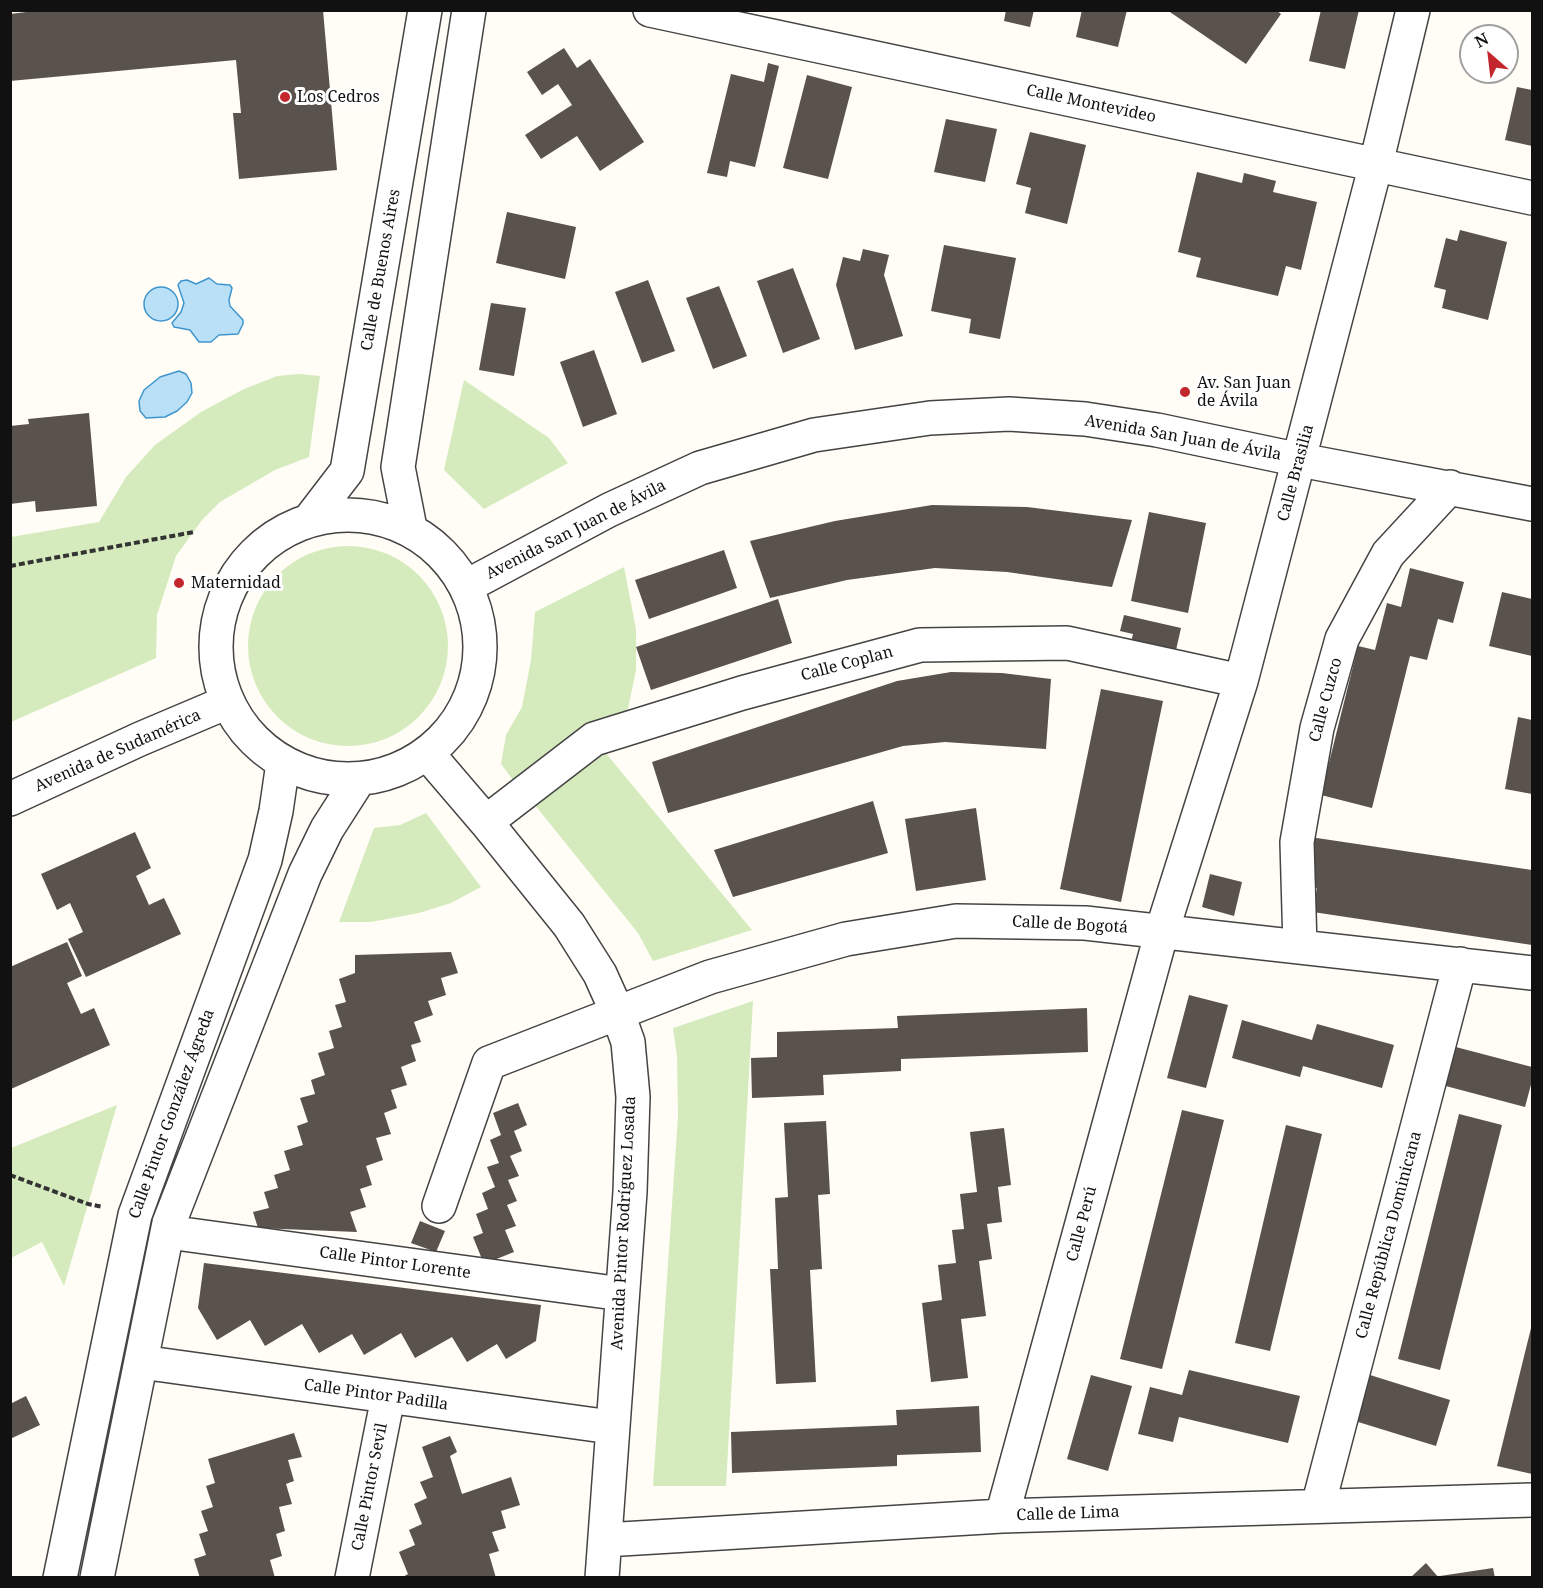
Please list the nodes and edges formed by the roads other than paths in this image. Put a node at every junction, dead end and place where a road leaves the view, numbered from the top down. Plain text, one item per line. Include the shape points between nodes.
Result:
1 (425, 10) edge
2 (470, 10) edge
3 (650, 10) edge
4 (1413, 10) edge
5 (1376, 164) junction
6 (1533, 198) edge
7 (1300, 459) junction
8 (1450, 487) junction
9 (1533, 504) edge
10 (311, 519) junction
11 (410, 528) junction
12 (467, 586) junction
13 (1241, 681) junction
14 (225, 703) junction
15 (428, 753) junction
16 (283, 763) junction
17 (358, 779) junction
18 (10, 799) edge
19 (486, 822) junction
20 (1161, 931) junction
21 (1300, 947) junction
22 (1460, 964) junction
23 (1533, 973) edge
24 (618, 1014) junction
25 (439, 1206) dead end
26 (168, 1232) junction
27 (622, 1294) junction
28 (141, 1362) junction
29 (388, 1397) junction
30 (611, 1426) junction
31 (1533, 1500) edge
32 (1318, 1506) junction
33 (1002, 1516) junction
34 (605, 1540) junction
35 (60, 1578) edge
36 (97, 1578) edge
37 (352, 1578) edge
38 (602, 1578) edge

1 - 10 street, Calle de Buenos Aires via 347,471
2 - 11 street via 398,467
3 - 5 street, Calle Montevideo
4 - 5 street, Calle Brasilia
5 - 6 street, Calle Montevideo
5 - 7 street, Calle Brasilia
7 - 8 street, Avenida San Juan de Ávila
7 - 12 street, Avenida San Juan de Ávila via 1146,428 1009,414 930,418 814,435 700,468 609,510
7 - 13 street, Calle Brasilia
8 - 9 street, Avenida San Juan de Ávila
8 - 21 street, Calle Cuzco via 1388,555 1342,639 1317,728 1297,842
10 - 11 street via 354,512
10 - 14 street via 261,546 237,574 218,618 216,665
11 - 12 street via 451,564
12 - 15 street via 477,611 480,636 476,681 457,722
13 - 19 street, Calle Coplan via 1067,643 920,645 742,693 594,739
13 - 20 street, Calle Brasilia
14 - 16 street via 253,740
14 - 18 street, Avenida de Sudamérica
15 - 17 street via 394,771
15 - 19 street, Avenida Pintor Rodríguez Losada
16 - 17 street via 320,777
16 - 35 street, Calle Pintor González Ágreda via 265,860 135,1215
17 - 26 street via 305,874
19 - 24 street, Avenida Pintor Rodríguez Losada via 568,926 600,974
20 - 21 street, Calle de Bogotá
20 - 24 street, Calle de Bogotá via 1085,923 956,921 846,939 710,977
20 - 33 street, Calle Perú
21 - 22 street, Calle de Bogotá
22 - 23 street, Calle de Bogotá
22 - 32 street, Calle República Dominicana
24 - 25 street, Calle de Bogotá via 489,1063
24 - 27 street, Avenida Pintor Rodríguez Losada via 628,1042 633,1097
26 - 27 street, Calle Pintor Lorente
26 - 28 street
27 - 30 street, Avenida Pintor Rodríguez Losada
28 - 29 street, Calle Pintor Padilla
28 - 36 street
29 - 30 street, Calle Pintor Padilla
29 - 37 street, Calle Pintor Sevil
30 - 34 street, Avenida Pintor Rodríguez Losada
31 - 32 street, Calle de Lima
32 - 33 street, Calle de Lima
33 - 34 street, Calle de Lima
34 - 38 street, Avenida Pintor Rodríguez Losada

